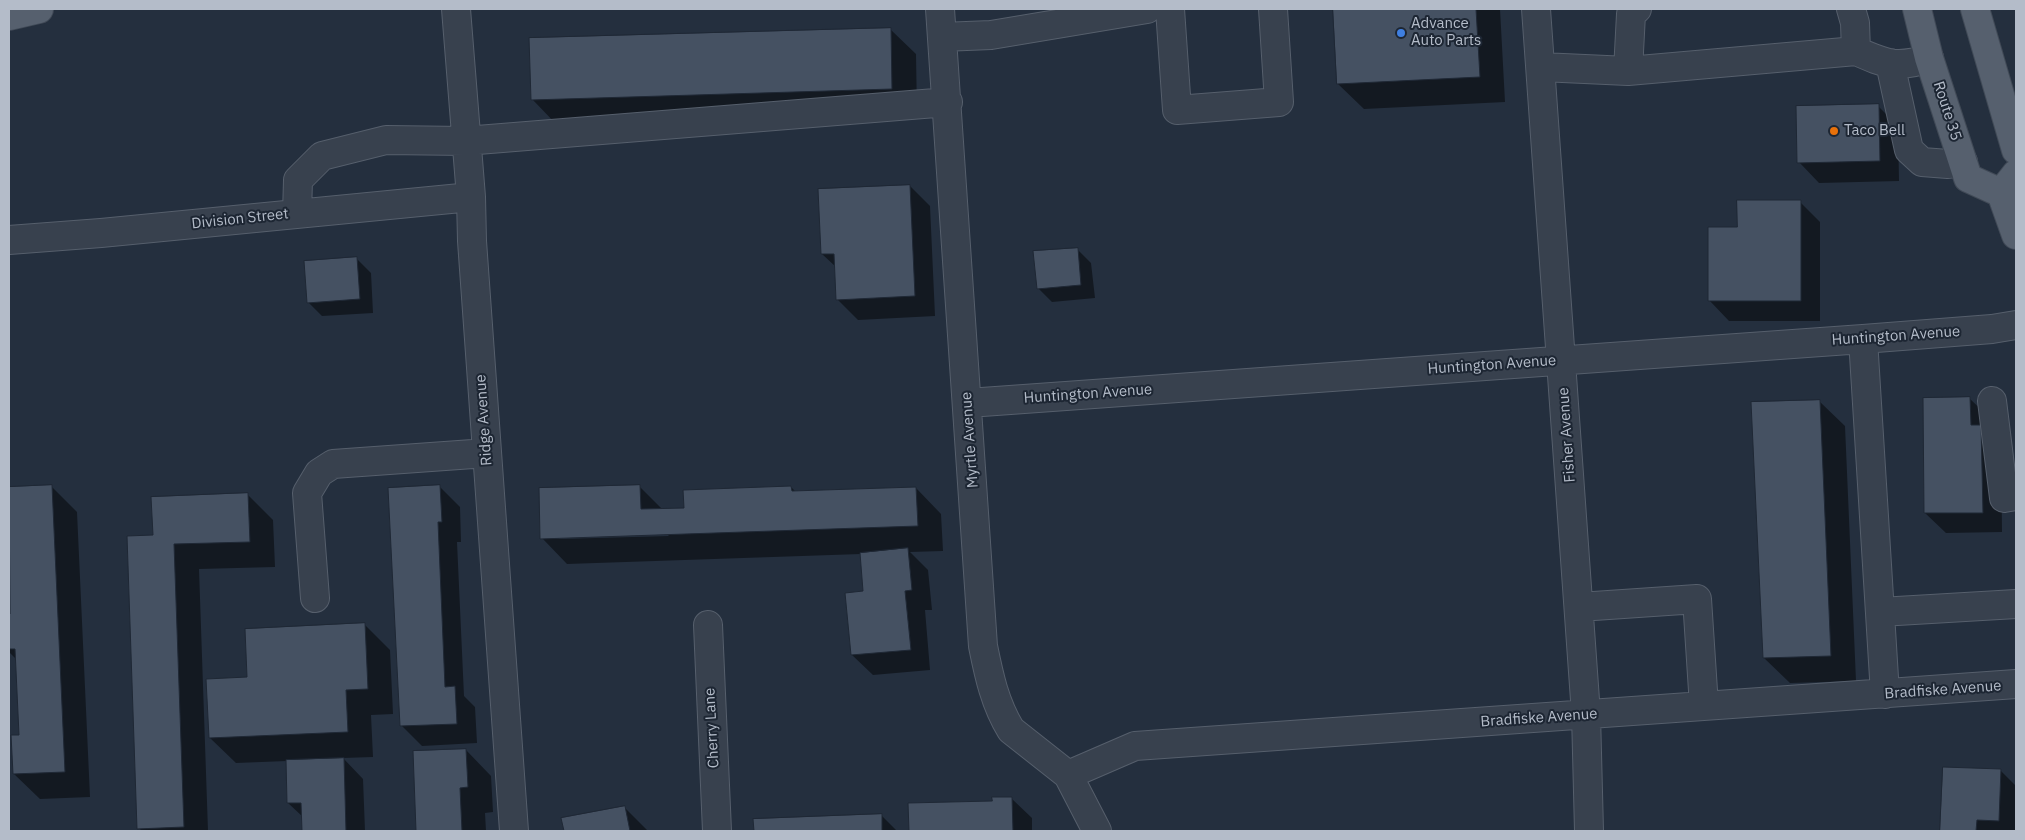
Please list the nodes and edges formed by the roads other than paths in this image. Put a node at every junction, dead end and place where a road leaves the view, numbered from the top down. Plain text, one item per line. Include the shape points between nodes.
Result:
1 (39, 9) edge
2 (456, 9) edge
3 (940, 9) edge
4 (1147, 9) edge
5 (1170, 9) edge
6 (1273, 9) edge
7 (1536, 9) edge
8 (1851, 9) edge
9 (1917, 9) edge
10 (1975, 9) edge
11 (1634, 11) edge
12 (9, 16) edge
13 (942, 37) junction
14 (1856, 51) junction
15 (1929, 58) junction
16 (1890, 63) junction
17 (1541, 67) junction
18 (1628, 71) junction
19 (948, 102) junction
20 (465, 141) junction
21 (2016, 150) edge
22 (1963, 162) junction
23 (2008, 183) edge
24 (471, 197) junction
25 (297, 214) junction
26 (2015, 229) edge
27 (9, 240) edge
28 (2016, 325) edge
29 (1863, 339) junction
30 (1562, 360) junction
31 (1992, 401) dead end
32 (968, 403) junction
33 (487, 453) junction
34 (2016, 496) edge
35 (315, 598) dead end
36 (2016, 604) edge
37 (1579, 607) junction
38 (1880, 612) junction
39 (708, 625) dead end
40 (2016, 684) edge
41 (1885, 694) junction
42 (1704, 706) junction
43 (1586, 714) junction
44 (1068, 775) junction
45 (514, 831) edge
46 (717, 831) edge
47 (1097, 831) edge
48 (1589, 831) edge

1 - 12 main road
2 - 20 street, Ridge Avenue
3 - 13 street, Myrtle Avenue
4 - 13 street via 991,34
5 - 6 street via 1177,110 1279,102
7 - 17 street, Fisher Avenue
8 - 14 street
9 - 15 main road, Route 35
10 - 21 main road
11 - 18 street
13 - 19 street, Myrtle Avenue
14 - 16 street
14 - 18 street
15 - 16 street via 1911,64
15 - 22 main road, Route 35
16 - 22 street via 1909,150 1922,162
17 - 18 street
17 - 30 street, Fisher Avenue
19 - 20 street
19 - 32 street, Myrtle Avenue
20 - 24 street, Ridge Avenue
20 - 25 street via 386,140 322,156 298,180
22 - 23 main road, Route 35 via 1968,178
23 - 26 main road, Route 35
24 - 25 street, Division Street
24 - 33 street, Ridge Avenue
25 - 27 street, Division Street
28 - 29 street, Huntington Avenue
29 - 30 street, Huntington Avenue
29 - 38 street
30 - 32 street, Huntington Avenue
30 - 37 street, Fisher Avenue
31 - 34 street via 2004,498
32 - 44 street, Myrtle Avenue via 983,646 990,684 1011,730
33 - 35 street via 333,464 318,473 307,493
33 - 45 street, Ridge Avenue
36 - 38 street
37 - 42 street via 1697,599
37 - 43 street, Fisher Avenue
38 - 41 street
39 - 46 street, Cherry Lane
40 - 41 street, Bradfiske Avenue
41 - 42 street, Bradfiske Avenue
42 - 43 street, Bradfiske Avenue
43 - 44 street, Bradfiske Avenue via 1135,746
43 - 48 street, Fisher Avenue
44 - 47 street, Myrtle Avenue

